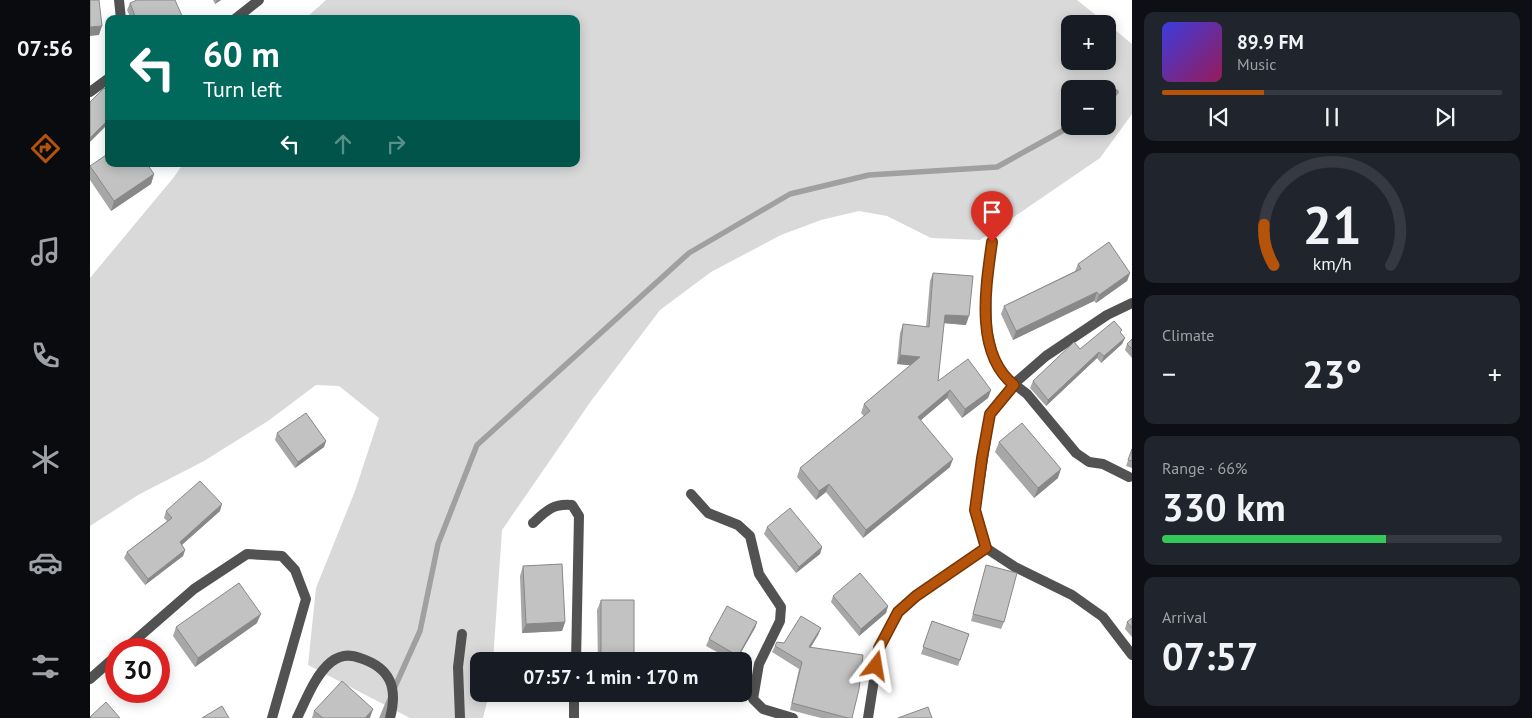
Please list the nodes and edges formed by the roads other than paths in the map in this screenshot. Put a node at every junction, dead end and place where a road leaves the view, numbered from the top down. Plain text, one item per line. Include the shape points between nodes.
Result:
1 (119, 0) edge
2 (259, 0) edge
3 (121, 15) edge
4 (240, 15) edge
5 (105, 81) edge
6 (90, 92) edge
7 (992, 242) dead end
8 (1132, 303) edge
9 (1014, 385) junction
10 (1129, 477) dead end
11 (691, 494) dead end
12 (533, 523) dead end
13 (986, 548) junction
14 (462, 634) dead end
15 (138, 638) edge
16 (576, 652) edge
17 (1132, 655) edge
18 (105, 666) edge
19 (90, 679) edge
20 (574, 702) edge
21 (272, 718) edge
22 (297, 718) edge
23 (390, 718) edge
24 (460, 718) edge
25 (574, 718) edge
26 (793, 718) edge
27 (868, 718) edge

1 - 3 street
2 - 4 street
5 - 6 street
7 - 9 street via 986,285 987,331 994,359
8 - 9 street via 1107,315 1046,356
9 - 10 street via 1044,412 1076,453 1089,462 1103,464
9 - 13 street via 990,414 982,458 975,510
11 - 26 street via 708,513 738,525 750,536 759,574 781,607 780,621 759,664 753,699 763,709
12 - 16 street via 559,504 572,505 579,516
13 - 17 street via 1014,567 1072,595 1103,617
13 - 27 street via 898,612 879,648
14 - 24 street via 458,667
15 - 21 street via 194,589 247,554 282,556 295,570 306,599
18 - 19 street
20 - 25 street
22 - 23 street via 319,676 331,662 345,655 371,661 390,679 395,700

